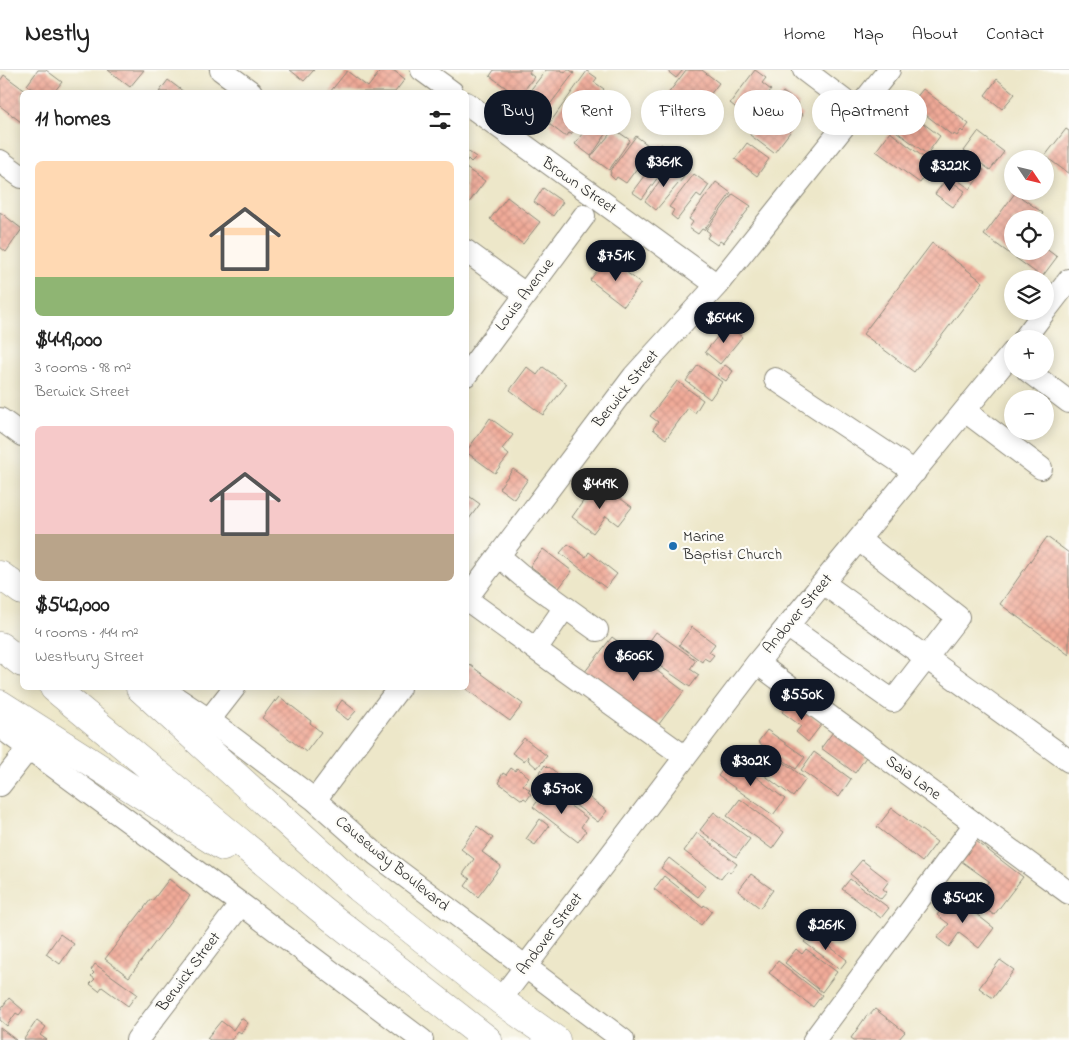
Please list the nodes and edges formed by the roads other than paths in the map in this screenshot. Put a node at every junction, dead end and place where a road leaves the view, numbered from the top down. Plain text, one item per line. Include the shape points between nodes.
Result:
1 (221, 70) edge
2 (422, 70) edge
3 (804, 70) edge
4 (889, 70) edge
5 (249, 90) edge
6 (449, 90) edge
7 (830, 90) edge
8 (874, 90) edge
9 (469, 105) edge
10 (839, 135) edge
11 (0, 161) edge
12 (20, 176) edge
13 (584, 216) dead end
14 (469, 253) edge
15 (1069, 280) edge
16 (717, 285) junction
17 (525, 294) junction
18 (1054, 299) edge
19 (1004, 364) edge
20 (469, 371) edge
21 (775, 379) dead end
22 (1040, 380) edge
23 (1069, 402) edge
24 (965, 411) junction
25 (0, 419) edge
26 (20, 434) edge
27 (1042, 468) dead end
28 (915, 472) junction
29 (859, 540) junction
30 (499, 556) junction
31 (0, 574) edge
32 (823, 583) junction
33 (20, 589) edge
34 (469, 595) edge
35 (469, 601) edge
36 (565, 607) junction
37 (787, 626) junction
38 (597, 630) dead end
39 (0, 646) edge
40 (536, 649) junction
41 (927, 657) junction
42 (20, 661) edge
43 (757, 663) junction
44 (56, 690) edge
45 (142, 690) edge
46 (164, 690) edge
47 (232, 690) edge
48 (398, 690) edge
49 (0, 704) edge
50 (209, 720) junction
51 (0, 727) edge
52 (29, 748) junction
53 (686, 757) junction
54 (1069, 761) edge
55 (0, 785) edge
56 (315, 800) junction
57 (975, 824) junction
58 (1069, 894) edge
59 (240, 904) junction
60 (322, 910) junction
61 (526, 967) junction
62 (500, 1000) junction
63 (478, 1037) edge
64 (137, 1040) edge
65 (422, 1040) edge
66 (556, 1040) edge
67 (623, 1040) edge
68 (814, 1040) edge

1 - 5 street
2 - 6 street
3 - 7 street
4 - 8 street, Berwick Street
9 - 16 street, Brown Street
10 - 16 street, Berwick Street
11 - 12 street
13 - 17 street, Louis Avenue
14 - 17 street
15 - 18 street
16 - 30 street, Berwick Street via 634,376
17 - 20 street, Louis Avenue
19 - 24 street, Andover Street
21 - 28 street
22 - 23 street
24 - 27 street
24 - 28 street, Andover Street
25 - 26 street
28 - 29 street, Andover Street
29 - 32 street, Andover Street
29 - 41 street via 958,617
30 - 34 street, Berwick Street
30 - 36 street
31 - 33 highway
32 - 37 street, Andover Street
32 - 41 street
35 - 40 street
36 - 38 street
36 - 40 street
37 - 41 street via 893,701
37 - 43 street, Andover Street
39 - 42 highway
40 - 53 street
41 - 54 street
43 - 53 street, Andover Street
43 - 57 street, Saia Lane
44 - 60 highway
45 - 62 highway via 359,888
46 - 50 street, Causeway Boulevard
47 - 50 street
48 - 56 street
49 - 60 highway
50 - 56 street, Causeway Boulevard
51 - 52 street
52 - 55 street
52 - 59 street
53 - 61 street, Andover Street
56 - 61 street, Causeway Boulevard via 377,854
57 - 58 street, Saia Lane
57 - 68 street
59 - 64 street, Berwick Street
59 - 65 street
60 - 63 highway
61 - 62 street, Andover Street
61 - 67 street, Causeway Boulevard
62 - 66 highway

